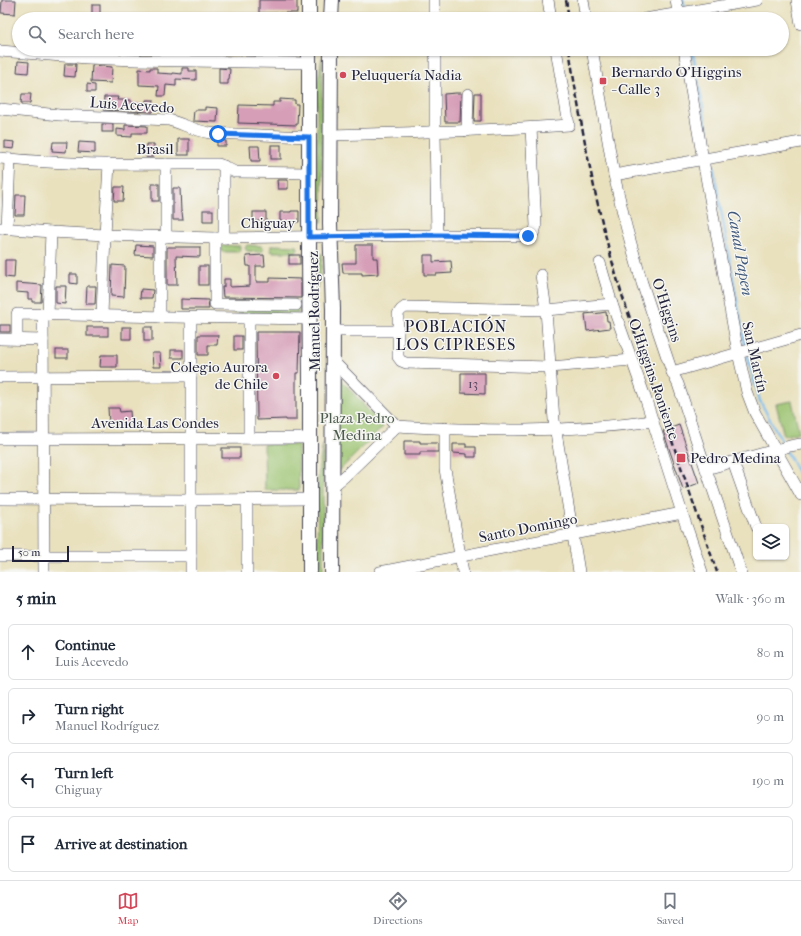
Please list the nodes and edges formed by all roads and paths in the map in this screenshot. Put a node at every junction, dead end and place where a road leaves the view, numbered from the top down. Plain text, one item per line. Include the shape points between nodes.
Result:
1 (309, 0) edge
2 (332, 0) edge
3 (434, 0) edge
4 (548, 0) edge
5 (583, 0) edge
6 (676, 0) edge
7 (757, 0) edge
8 (797, 0) edge
9 (309, 12) edge
10 (332, 12) edge
11 (434, 12) edge
12 (550, 12) edge
13 (585, 12) edge
14 (678, 12) edge
15 (698, 12) edge
16 (801, 21) edge
17 (0, 51) edge
18 (12, 51) edge
19 (83, 56) edge
20 (150, 56) edge
21 (309, 56) edge
22 (331, 56) edge
23 (435, 56) edge
24 (557, 56) edge
25 (593, 56) edge
26 (685, 56) edge
27 (468, 94) dead end
28 (0, 109) edge
29 (531, 128) junction
30 (468, 131) junction
31 (435, 133) junction
32 (330, 134) junction
33 (309, 137) junction
34 (801, 142) edge
35 (5, 158) edge
36 (703, 160) junction
37 (109, 164) junction
38 (166, 164) junction
39 (224, 166) junction
40 (309, 173) junction
41 (614, 175) junction
42 (4, 228) edge
43 (51, 232) junction
44 (105, 235) junction
45 (437, 235) junction
46 (330, 236) junction
47 (163, 237) junction
48 (309, 237) junction
49 (219, 238) junction
50 (600, 263) dead end
51 (541, 275) dead end
52 (612, 304) junction
53 (296, 305) dead end
54 (546, 310) junction
55 (46, 315) junction
56 (102, 316) junction
57 (160, 317) junction
58 (191, 318) junction
59 (249, 318) junction
60 (310, 319) junction
61 (333, 331) junction
62 (398, 331) junction
63 (801, 335) edge
64 (0, 339) edge
65 (17, 339) junction
66 (43, 340) junction
67 (738, 354) junction
68 (632, 360) junction
69 (332, 361) junction
70 (550, 367) junction
71 (672, 372) junction
72 (44, 376) junction
73 (191, 376) junction
74 (0, 377) edge
75 (653, 421) junction
76 (396, 426) junction
77 (445, 428) junction
78 (555, 430) junction
79 (191, 438) junction
80 (249, 438) junction
81 (310, 438) junction
82 (0, 439) edge
83 (44, 439) junction
84 (801, 444) edge
85 (776, 450) junction
86 (733, 462) junction
87 (706, 469) junction
88 (332, 487) junction
89 (801, 495) edge
90 (0, 499) edge
91 (44, 499) junction
92 (247, 499) junction
93 (310, 499) junction
94 (191, 500) junction
95 (682, 513) junction
96 (755, 524) edge
97 (572, 534) junction
98 (0, 556) edge
99 (44, 556) junction
100 (191, 556) junction
101 (460, 556) junction
102 (405, 570) edge
103 (44, 572) edge
104 (191, 572) edge
105 (247, 572) edge
106 (310, 572) edge
107 (332, 572) edge
108 (380, 572) edge
109 (463, 572) edge
110 (579, 572) edge
111 (702, 572) edge
112 (741, 572) edge

1 - 9 main road
2 - 10 main road
3 - 11 street
4 - 12 street
5 - 13 street
6 - 14 street
7 - 15 street
8 - 16 street
17 - 18 street
19 - 20 street via 107,59
21 - 33 main road, Manuel Rodríguez
22 - 32 main road, Manuel Rodríguez
23 - 31 street
24 - 29 street via 569,126
25 - 41 street, O'Higgins
26 - 36 street, San Martín
27 - 30 street
28 - 33 street, Luis Acevedo via 59,115 169,120 210,133
29 - 30 street
29 - 45 street, Chiguay via 536,222 534,232 528,236
30 - 31 street
31 - 32 street
31 - 45 street
32 - 46 main road, Manuel Rodríguez
33 - 40 main road, Manuel Rodríguez
34 - 36 street
35 - 37 street, Brasil
35 - 42 street
36 - 41 street
36 - 67 street, San Martín
37 - 38 street, Brasil
37 - 44 street
38 - 39 street, Brasil
38 - 47 street
39 - 40 street, Brasil via 235,172
39 - 49 street
40 - 48 main road, Manuel Rodríguez
41 - 71 street, O'Higgins via 632,252
42 - 43 street, Chiguay
43 - 44 street, Chiguay
43 - 55 street
44 - 47 street, Chiguay
44 - 56 street
45 - 46 street, Chiguay
46 - 48 street, Chiguay
46 - 61 main road, Manuel Rodríguez
47 - 49 street, Chiguay
47 - 57 street
48 - 49 street, Chiguay
48 - 60 main road, Manuel Rodríguez
49 - 53 street via 215,304
50 - 52 street, O'Higgins Poniente
51 - 54 street
52 - 54 street
52 - 68 street, O'Higgins Poniente
54 - 62 street via 407,306 398,314
54 - 70 street
55 - 56 street
55 - 65 street via 17,314
55 - 66 street
56 - 57 street
57 - 58 street
58 - 59 street
58 - 73 street
59 - 60 street
59 - 80 street
60 - 81 main road, Manuel Rodríguez
61 - 62 street
61 - 69 main road, Manuel Rodríguez
62 - 70 street via 398,357 406,363
63 - 67 street
64 - 65 street
65 - 66 street
66 - 72 street
67 - 71 street
67 - 85 street, San Martín via 749,400
68 - 70 street
68 - 75 street, O'Higgins Poniente
69 - 76 street
69 - 88 main road, Manuel Rodríguez
70 - 78 street
71 - 87 street, O'Higgins
72 - 73 street
72 - 74 street
72 - 83 street
73 - 79 street
75 - 78 street
75 - 95 street, O'Higgins Poniente
76 - 77 street
76 - 88 street
77 - 78 street
77 - 101 street via 445,469
78 - 97 street
79 - 80 street, Avenida Las Condes
79 - 83 street, Avenida Las Condes
79 - 94 street
80 - 81 street, Avenida Las Condes
81 - 93 main road, Manuel Rodríguez
82 - 83 street, Avenida Las Condes
83 - 91 street
84 - 85 street
85 - 86 street
85 - 89 street, San Martín
86 - 87 street
86 - 96 street
87 - 112 street, O'Higgins
88 - 107 main road, Manuel Rodríguez
90 - 91 street
91 - 94 street
91 - 99 street
92 - 93 street
92 - 94 street
92 - 105 street
93 - 106 main road, Manuel Rodríguez
94 - 100 street
95 - 97 street, Santo Domingo
95 - 111 street, O'Higgins Poniente
97 - 101 street, Santo Domingo
97 - 110 street
98 - 99 street
99 - 100 street
99 - 103 street
100 - 104 street
101 - 102 street, Santo Domingo
101 - 109 street
102 - 108 street, Santo Domingo

